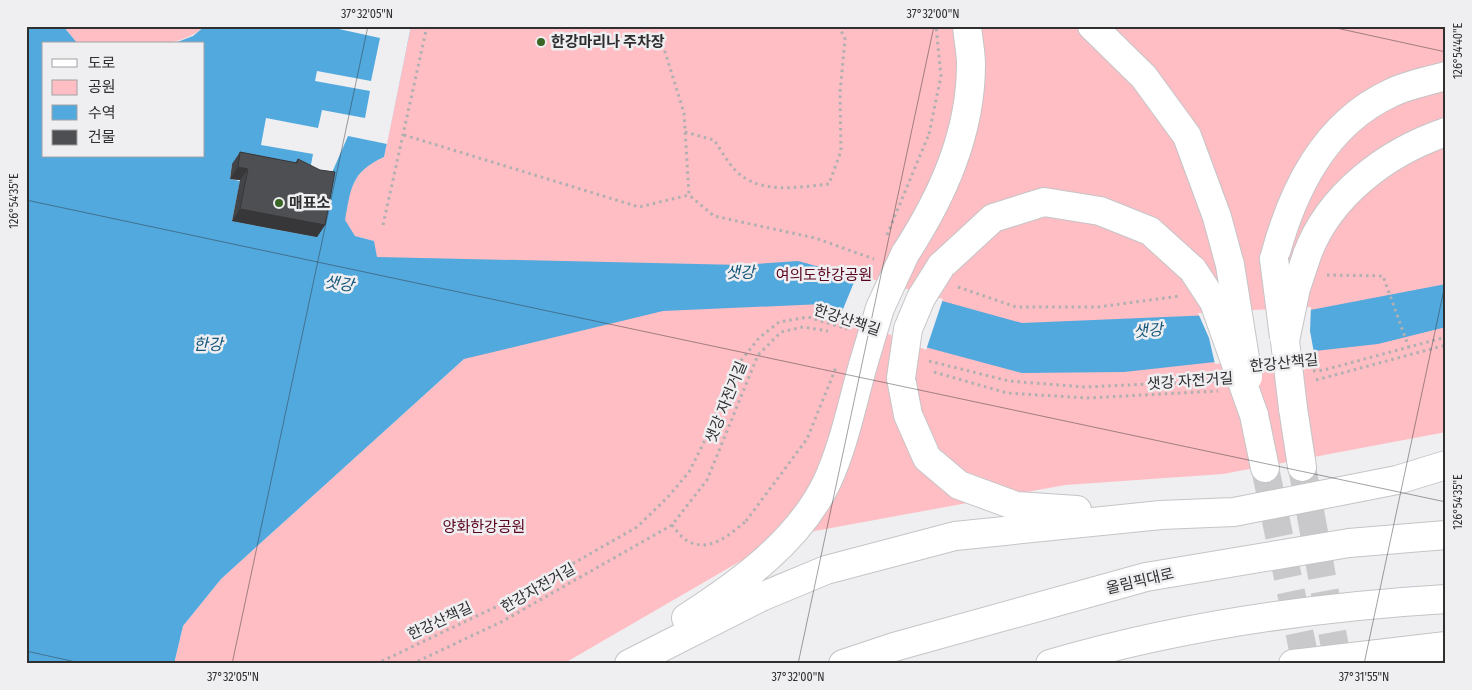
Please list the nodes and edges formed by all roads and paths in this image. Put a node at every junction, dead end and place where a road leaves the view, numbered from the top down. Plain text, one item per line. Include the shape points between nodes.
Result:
1 (427, 26) edge
2 (839, 26) edge
3 (936, 26) edge
4 (967, 26) edge
5 (1092, 26) edge
6 (1446, 76) edge
7 (685, 132) dead end
8 (1446, 132) edge
9 (929, 134) dead end
10 (404, 135) junction
11 (689, 195) dead end
12 (383, 225) dead end
13 (1386, 287) dead end
14 (828, 331) dead end
15 (850, 331) dead end
16 (1446, 337) edge
17 (1285, 340) junction
18 (1446, 345) edge
19 (1409, 348) junction
20 (924, 359) dead end
21 (934, 372) dead end
22 (1305, 372) dead end
23 (1216, 381) dead end
24 (1307, 381) dead end
25 (1224, 391) dead end
26 (1254, 415) junction
27 (1446, 464) edge
28 (1302, 466) tunnel mouth
29 (1265, 468) tunnel mouth
30 (1161, 515) junction
31 (746, 521) dead end
32 (672, 525) junction
33 (1446, 535) edge
34 (1446, 599) edge
35 (1446, 646) edge
36 (376, 664) edge
37 (412, 664) edge
38 (616, 664) edge
39 (629, 664) edge
40 (843, 664) edge
41 (1050, 664) edge
42 (1293, 664) edge

1 - 10 path
2 - 7 path via 845,39 840,93 841,151 829,184 790,188 756,185 736,171 714,140
3 - 9 path via 941,76
4 - 38 main road, bridge via 972,64 966,117 953,166 880,308 844,435 826,482 801,523 773,553 729,590
5 - 26 main road, bridge via 1144,77 1187,136 1217,217 1230,265
6 - 17 main road, bridge via 1391,92 1348,119 1318,155 1295,196 1274,259
8 - 17 main road, bridge via 1392,155 1334,208 1315,233 1296,288
10 - 11 path via 639,207
10 - 12 path
13 - 19 path
14 - 32 path, 샛강 자전거길 via 803,327 781,332 758,356 707,480
15 - 36 path, 한강산책길 via 808,317 779,322 759,338 735,368 708,436 689,472 637,527 502,604
16 - 19 path, 한강산책길
17 - 28 main road, bridge
18 - 24 path
19 - 22 path, 한강산책길
20 - 23 path via 1009,381 1085,387
21 - 25 path, 샛강 자전거길 via 1007,393 1087,398
26 - 29 main road
26 - 30 main road, bridge via 1214,302 1192,270 1150,231 1100,211 1044,202 993,218 941,266 921,298 908,329 901,378 908,415 927,458 959,484 1016,506
27 - 30 main road via 1397,480 1234,512
30 - 39 main road via 955,536 826,570 761,598
31 - 32 path via 722,541 703,545 686,540
32 - 37 path, 한강자전거길 via 502,622
33 - 40 main road, 올림픽대로 via 1349,543 1146,577
34 - 41 main road via 1363,604 1243,619 1085,653
35 - 42 main road

